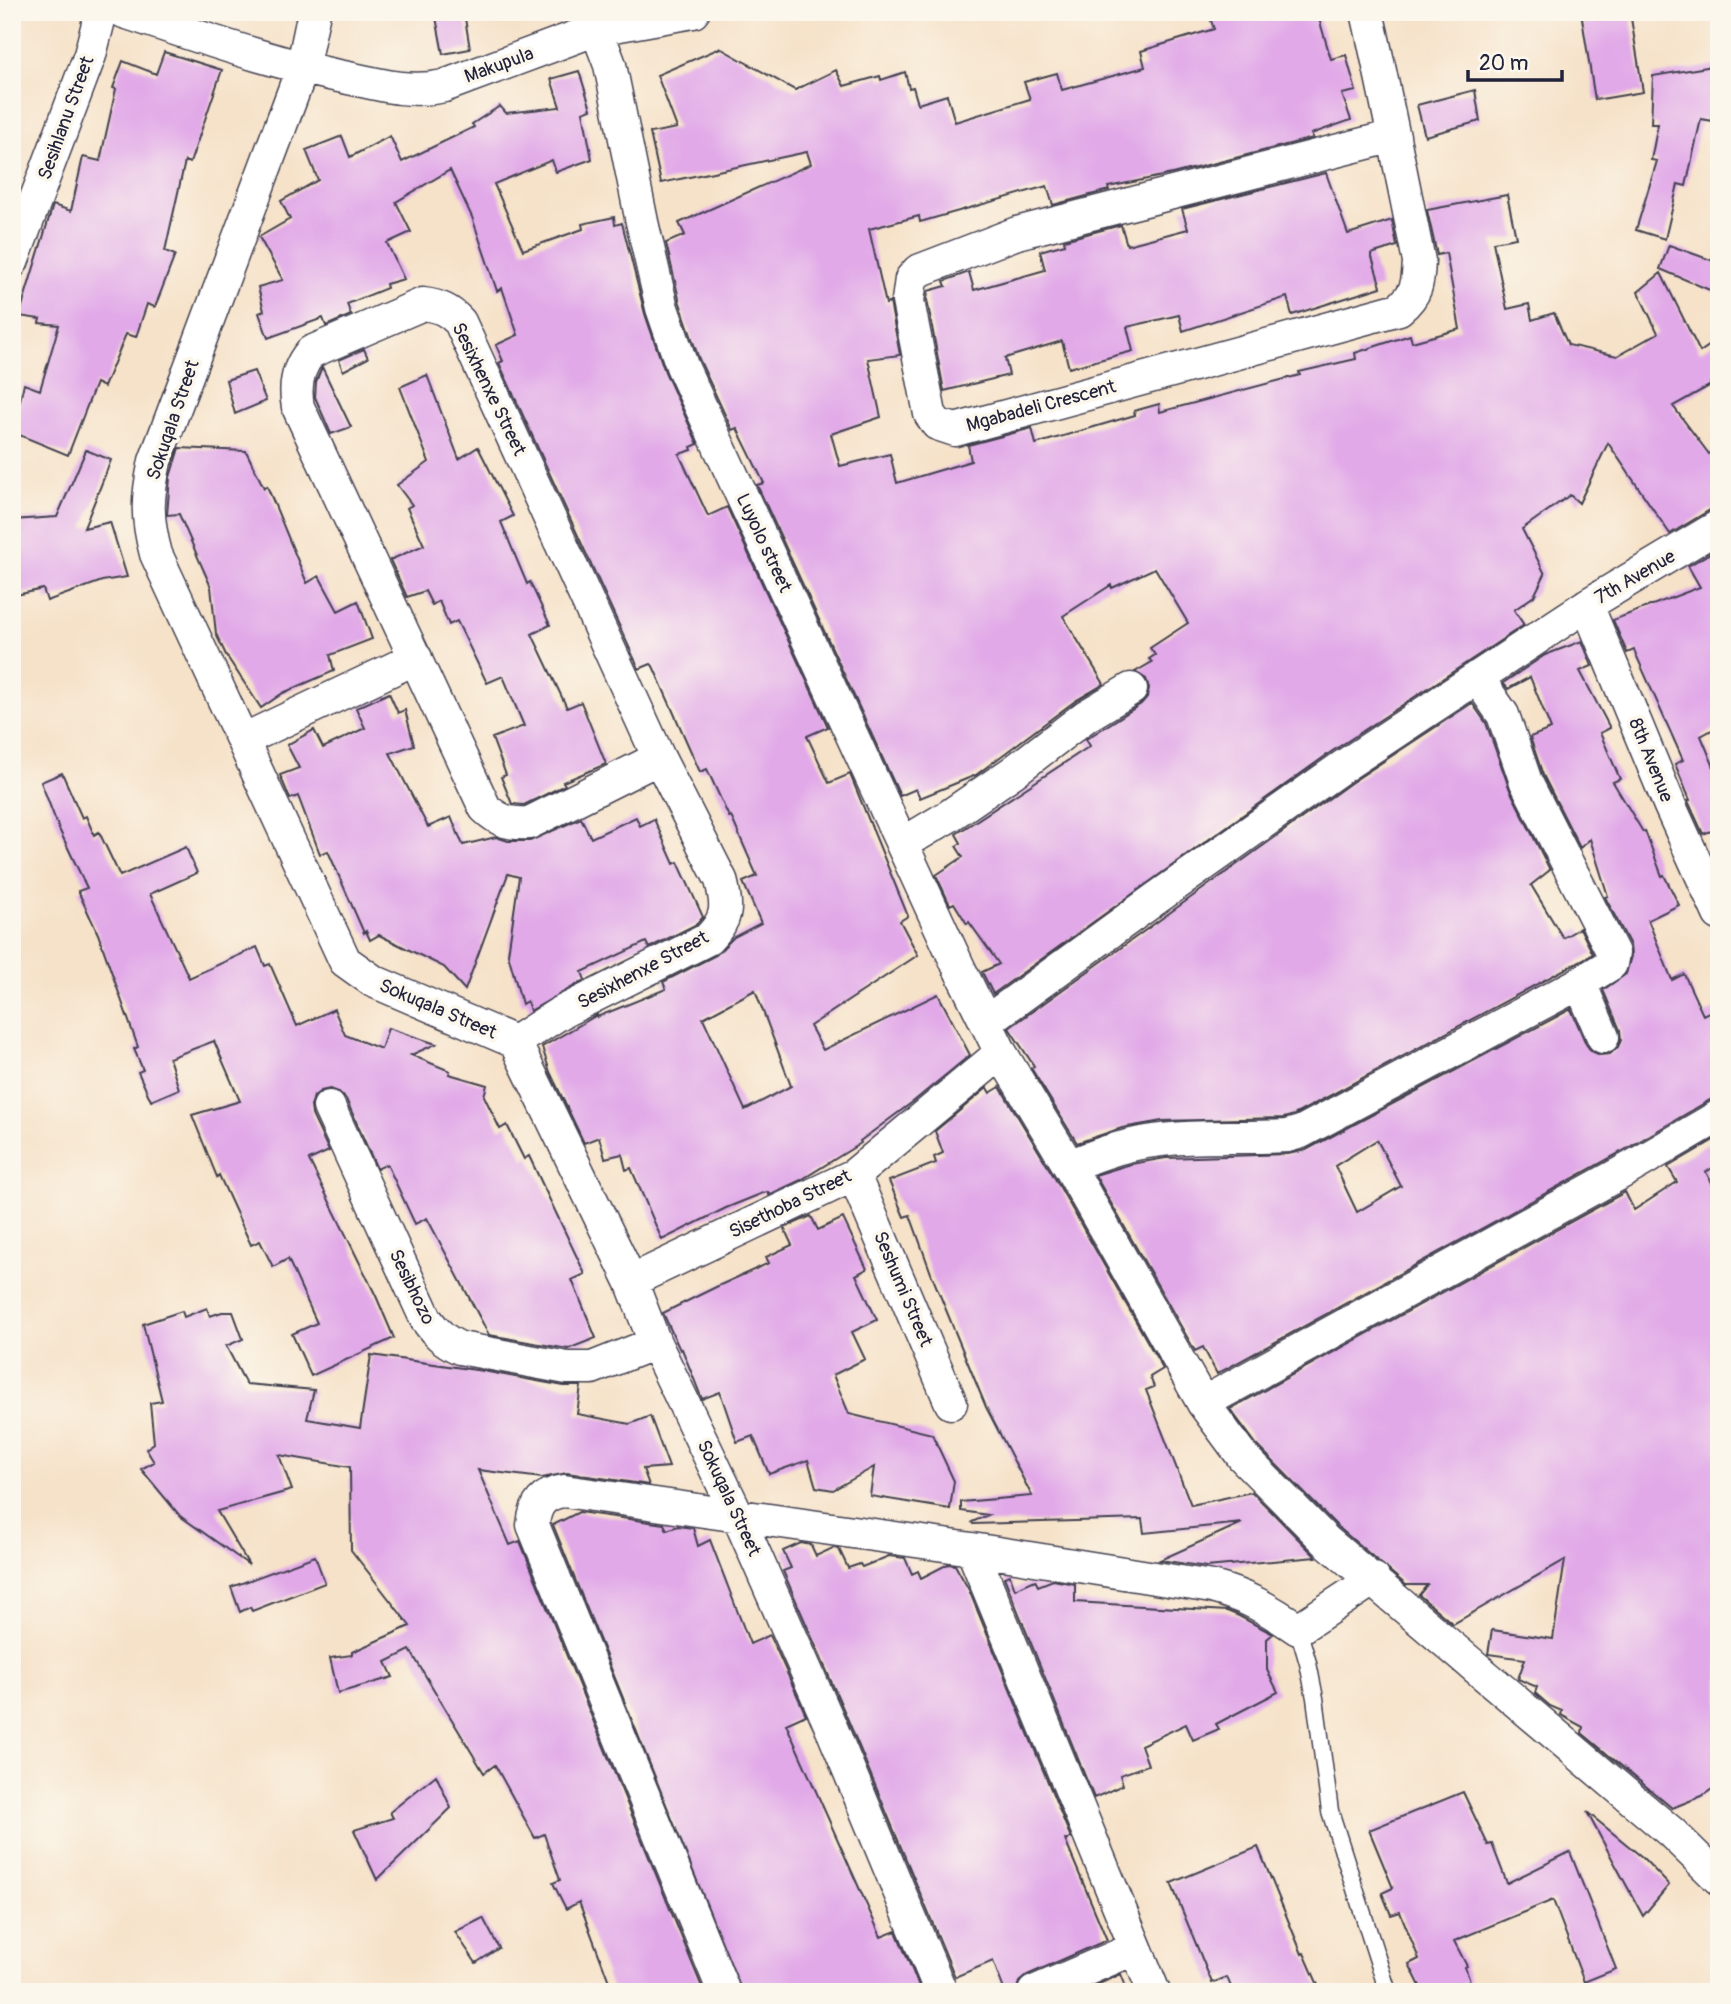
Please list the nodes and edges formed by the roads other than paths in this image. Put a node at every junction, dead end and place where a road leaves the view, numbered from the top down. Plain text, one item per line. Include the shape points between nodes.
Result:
1 (101, 12) edge
2 (124, 12) edge
3 (314, 12) edge
4 (693, 12) edge
5 (1367, 12) edge
6 (593, 21) edge
7 (302, 69) junction
8 (1394, 136) junction
9 (12, 262) edge
10 (1719, 526) edge
11 (1587, 605) junction
12 (416, 658) junction
13 (1478, 677) junction
14 (1131, 689) dead end
15 (243, 740) junction
16 (659, 758) junction
17 (904, 843) junction
18 (1719, 914) edge
19 (1580, 983) junction
20 (986, 1022) junction
21 (1604, 1037) dead end
22 (515, 1042) junction
23 (1001, 1052) junction
24 (329, 1107) dead end
25 (1719, 1116) edge
26 (1069, 1166) junction
27 (854, 1175) junction
28 (631, 1281) junction
29 (655, 1343) junction
30 (951, 1403) dead end
31 (1203, 1403) junction
32 (738, 1516) junction
33 (972, 1549) junction
34 (1374, 1579) junction
35 (1298, 1629) junction
36 (1719, 1879) edge
37 (1136, 1948) junction
38 (724, 1992) edge
39 (941, 1992) edge
40 (1034, 1992) edge
41 (1154, 1992) edge
42 (1388, 1992) edge

1 - 9 street, Sesihlanu Street via 90,55
2 - 7 street
3 - 7 street, Sokuqala Street
4 - 6 street, Makupula
5 - 8 street, Mgabadeli Crescent
6 - 7 street, Makupula via 443,86 421,90
6 - 17 street, Luyolo street via 610,65 662,308 682,366
7 - 15 street, Sokuqala Street via 155,461 148,497 156,554
8 - 8 street, Mgabadeli Crescent via 1017,233 918,271 911,279 908,301 930,414 937,424 955,430 1399,309 1412,298 1419,261
10 - 11 street, 7th Avenue
11 - 13 street, 7th Avenue
11 - 18 street, 8th Avenue
12 - 15 street
12 - 16 street, Sesixhenxe Street via 485,808 496,819 529,823
12 - 16 street, Sesixhenxe Street via 295,392 303,361 311,352 423,304 450,311 460,322
13 - 19 street via 1503,715 1526,782 1613,953 1611,964
13 - 20 street, 7th Avenue via 1342,767
14 - 17 street
15 - 22 street, Sokuqala Street via 345,961 373,981
16 - 22 street, Sesixhenxe Street via 721,880 726,913 720,927 708,939 560,1013
17 - 20 street, Luyolo street
19 - 21 street
19 - 26 street via 1301,1132 1144,1142
20 - 23 street, Luyolo street
22 - 28 street, Sokuqala Street
23 - 26 street, Luyolo street
23 - 27 street, Sisethoba Street
24 - 29 street, Sesibhozo via 426,1319 446,1342 567,1368 592,1368
25 - 31 street
26 - 31 street, Luyolo street
27 - 28 street, Sisethoba Street
27 - 30 street, Seshumi Street
28 - 29 street, Sokuqala Street
29 - 32 street, Sokuqala Street
31 - 34 street, Luyolo street via 1243,1457 1326,1541
32 - 33 street
32 - 38 street via 564,1491 541,1500 533,1525
32 - 39 street, Sokuqala Street
33 - 35 street via 1212,1587 1242,1595
33 - 37 street
34 - 35 street
34 - 36 street, Luyolo street via 1672,1833
35 - 42 lane via 1315,1698 1330,1811
37 - 40 street
37 - 41 street

